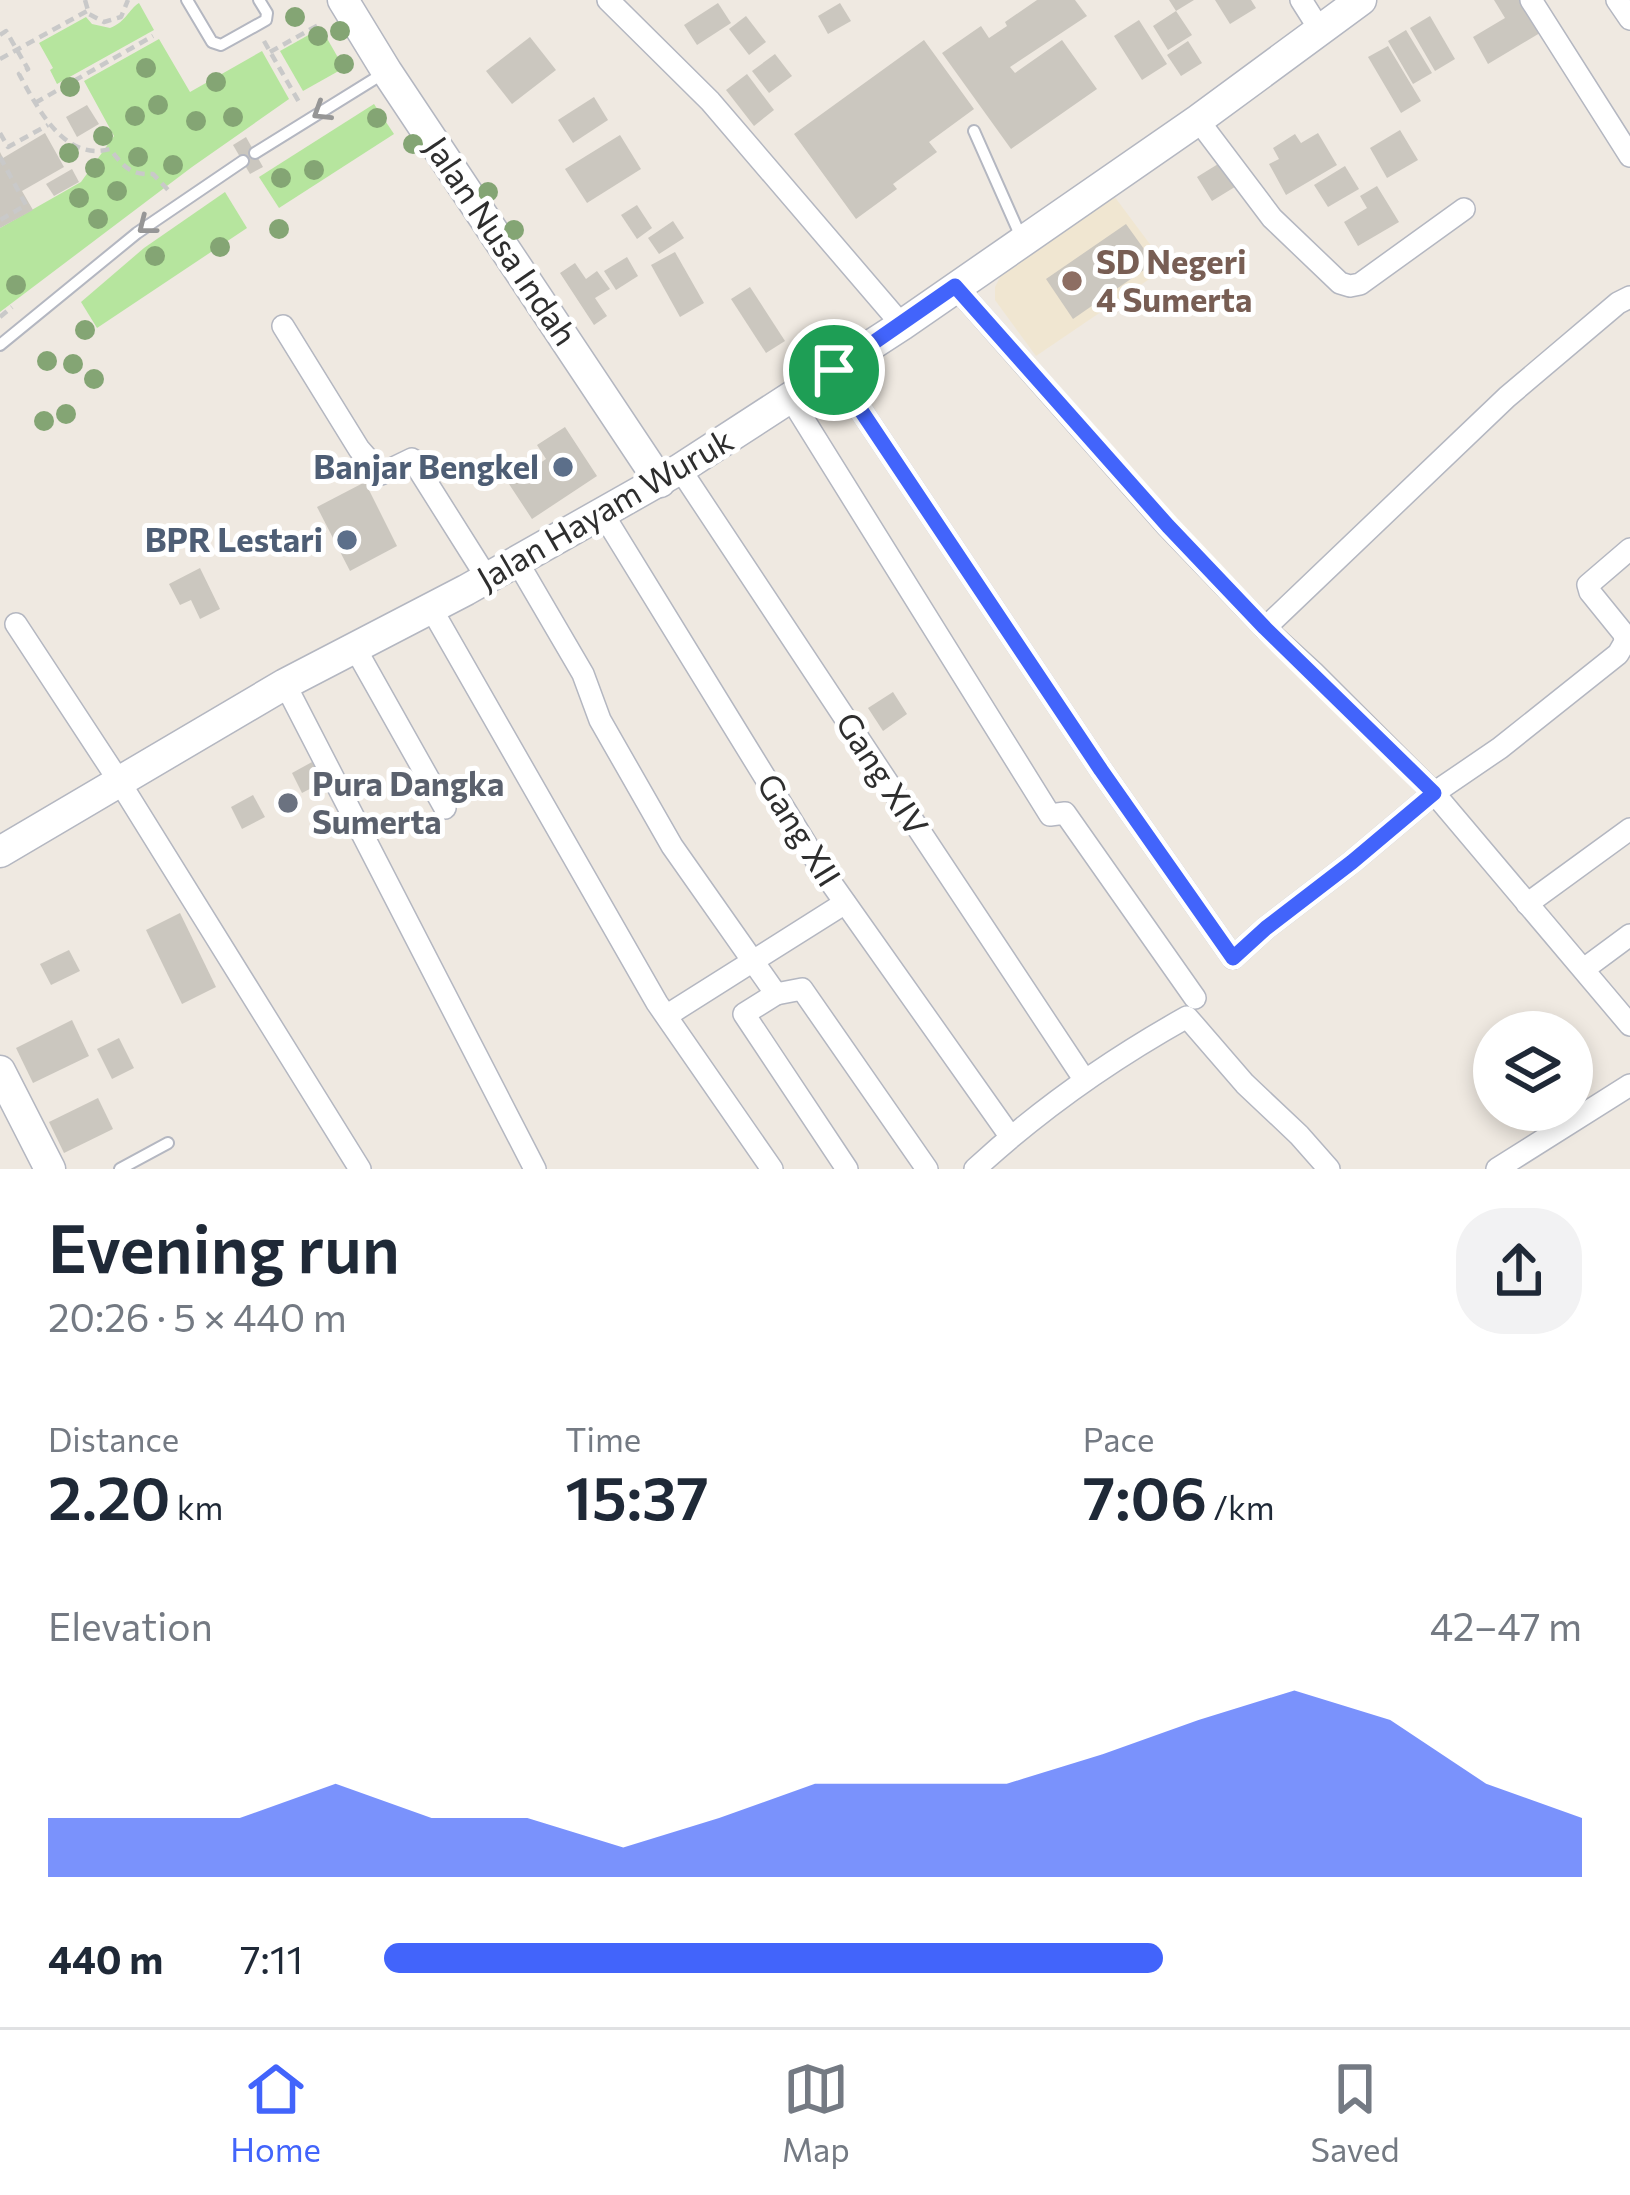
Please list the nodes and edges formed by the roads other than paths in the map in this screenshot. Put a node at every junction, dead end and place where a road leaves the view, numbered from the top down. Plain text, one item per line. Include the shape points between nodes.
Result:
1 (188, 0) edge
2 (259, 0) edge
3 (608, 0) edge
4 (1301, 0) edge
5 (1361, 0) edge
6 (1531, 0) edge
7 (1617, 0) edge
8 (346, 4) edge
9 (1630, 19) edge
10 (1320, 30) junction
11 (387, 72) junction
12 (1198, 120) junction
13 (974, 131) dead end
14 (255, 153) dead end
15 (1630, 156) edge
16 (243, 161) dead end
17 (1464, 209) dead end
18 (1023, 240) junction
19 (955, 286) junction
20 (1630, 297) edge
21 (902, 325) junction
22 (283, 326) dead end
23 (0, 345) edge
24 (834, 370) junction
25 (791, 398) junction
26 (670, 475) junction
27 (603, 514) junction
28 (1630, 549) edge
29 (517, 561) junction
30 (487, 578) junction
31 (431, 608) junction
32 (16, 625) dead end
33 (1265, 628) junction
34 (355, 648) junction
35 (286, 684) junction
36 (119, 781) junction
37 (1434, 793) junction
38 (445, 808) dead end
39 (1630, 830) edge
40 (0, 852) edge
41 (844, 903) junction
42 (1527, 904) junction
43 (1630, 935) edge
44 (753, 960) junction
45 (1584, 969) junction
46 (776, 994) junction
47 (1195, 998) dead end
48 (674, 1011) dead end
49 (1630, 1025) edge
50 (0, 1071) edge
51 (1084, 1079) junction
52 (1630, 1085) edge
53 (1010, 1136) junction
54 (168, 1143) dead end
55 (50, 1169) edge
56 (120, 1169) edge
57 (360, 1169) edge
58 (536, 1169) edge
59 (772, 1169) edge
60 (847, 1169) edge
61 (927, 1169) edge
62 (975, 1169) edge
63 (1328, 1169) edge
64 (1497, 1169) edge

1 - 2 lane via 221,45 266,20
3 - 21 street via 710,101
4 - 10 street
5 - 10 main road, Jalan Hayam Wuruk
6 - 15 street
7 - 9 street
8 - 11 main road, Jalan Nusa Indah
10 - 12 main road, Jalan Hayam Wuruk
11 -> 14 lane
11 - 26 main road, Jalan Nusa Indah
12 - 17 street via 1272,218 1340,283 1360,284
12 - 18 main road, Jalan Hayam Wuruk
13 - 18 lane
16 -> 23 lane via 136,233
18 - 19 main road, Jalan Hayam Wuruk
19 - 21 main road, Jalan Hayam Wuruk
19 - 33 street
20 - 33 street via 1508,398
21 - 24 main road, Jalan Hayam Wuruk
22 - 30 street via 359,449 381,474 412,459
24 - 25 main road, Jalan Hayam Wuruk
24 - 37 street via 1233,958
25 - 26 main road, Jalan Hayam Wuruk
25 - 47 street via 1050,814 1065,813
26 - 27 main road, Jalan Hayam Wuruk
26 - 51 street, Gang XIV
27 - 29 main road, Jalan Hayam Wuruk
27 - 41 street, Gang XII
28 - 37 street via 1588,585 1624,634 1618,655
29 - 30 main road, Jalan Hayam Wuruk
29 - 44 street via 672,846
30 - 31 main road, Jalan Hayam Wuruk
31 - 34 main road, Jalan Hayam Wuruk
31 - 59 street via 657,1004
32 - 36 street
33 - 37 street
34 - 35 main road, Jalan Hayam Wuruk
34 - 38 street
35 - 36 main road, Jalan Hayam Wuruk
35 - 58 street
36 - 40 main road, Jalan Hayam Wuruk
36 - 57 street
37 - 42 street
39 - 42 street
41 - 44 street
41 - 53 street, Gang XII
42 - 45 street
43 - 45 street
44 - 46 street
44 - 48 street
45 - 49 street
46 - 60 street via 743,1015
46 - 61 street via 802,989
50 - 55 main road
51 - 53 street
51 - 63 street via 1187,1017
52 - 64 street
53 - 62 street
54 - 56 lane

